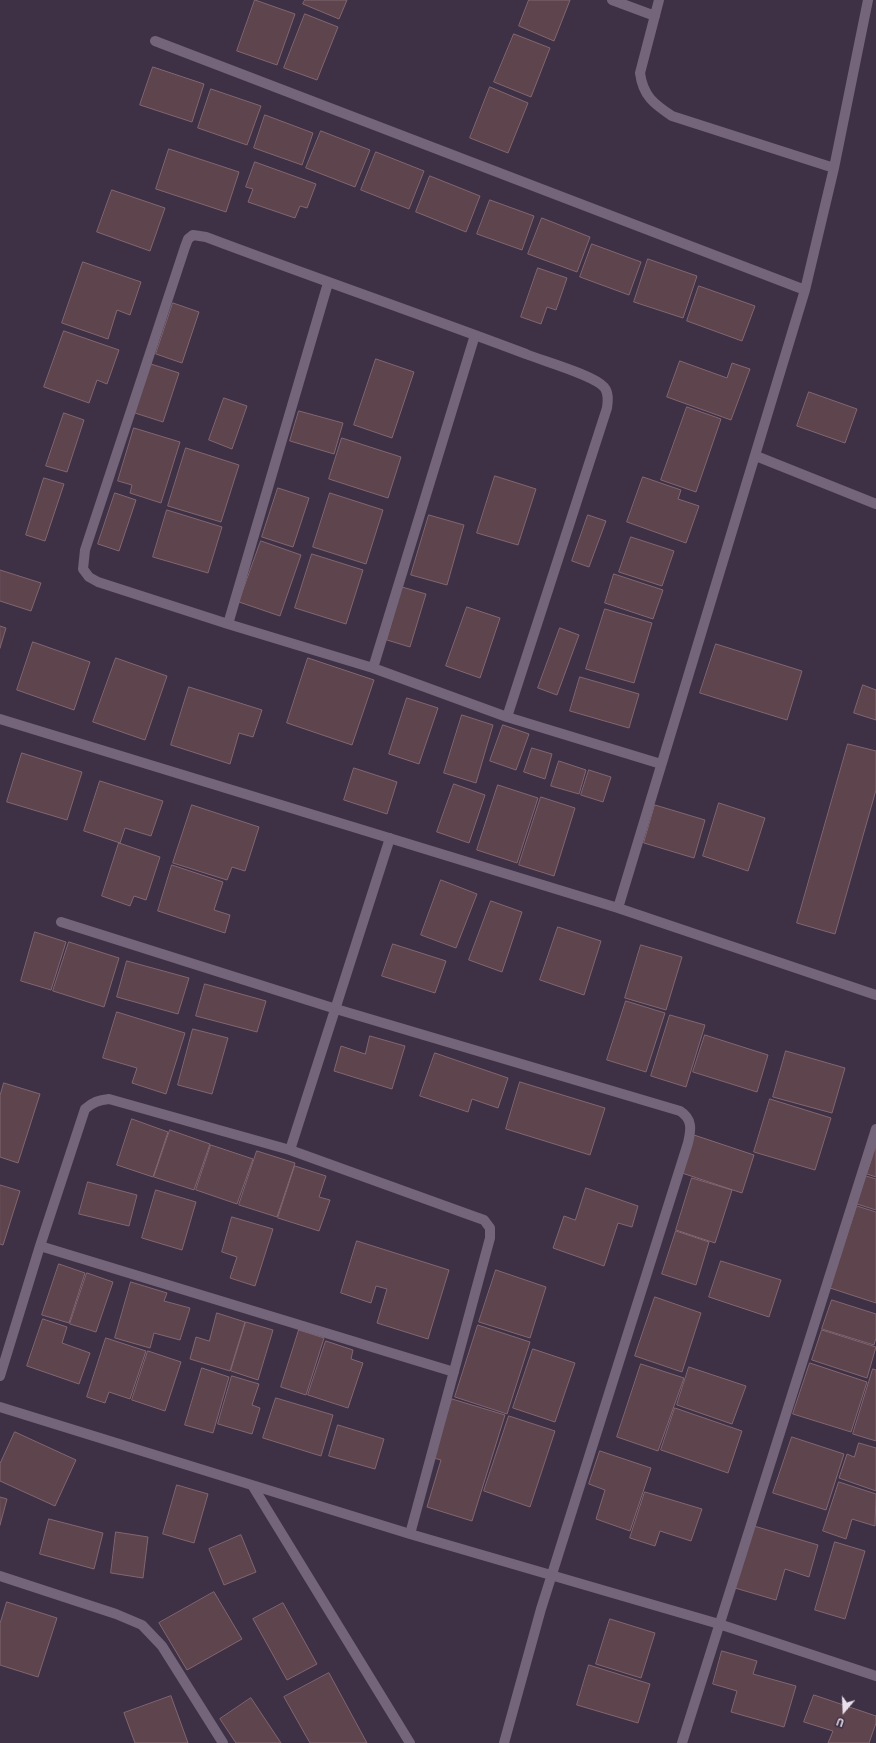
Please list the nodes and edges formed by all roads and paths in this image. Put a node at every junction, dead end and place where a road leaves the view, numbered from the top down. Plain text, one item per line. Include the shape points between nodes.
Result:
1 (612, 0) edge
2 (659, 0) edge
3 (868, 0) edge
4 (655, 16) junction
5 (155, 41) dead end
6 (834, 168) junction
7 (328, 283) junction
8 (805, 290) junction
9 (476, 335) junction
10 (756, 456) junction
11 (876, 504) edge
12 (228, 624) junction
13 (373, 668) junction
14 (507, 717) junction
15 (0, 719) edge
16 (661, 764) junction
17 (390, 838) junction
18 (618, 908) junction
19 (61, 922) dead end
20 (876, 995) edge
21 (336, 1009) junction
22 (876, 1129) edge
23 (290, 1150) junction
24 (40, 1246) junction
25 (454, 1372) junction
26 (0, 1376) edge
27 (0, 1408) edge
28 (252, 1485) junction
29 (410, 1534) junction
30 (553, 1575) junction
31 (0, 1576) edge
32 (719, 1624) junction
33 (876, 1676) edge
34 (223, 1743) edge
35 (410, 1743) edge
36 (504, 1743) edge
37 (682, 1743) edge

1 - 4 street
2 - 4 street
3 - 6 street
4 - 6 street via 640,74 642,86 648,97 658,107 672,116
5 - 8 street
6 - 8 street
7 - 9 street
7 - 12 street
7 - 12 street via 206,237 193,235 188,240 85,550 83,569 89,577 98,582
8 - 10 street
9 - 13 street
9 - 14 street via 585,377 604,388 608,397 607,408
10 - 11 street
10 - 16 street
12 - 13 street
13 - 14 street
14 - 16 street
15 - 17 street
16 - 18 street
17 - 18 street
17 - 21 street
18 - 20 street
19 - 21 street
21 - 23 street
21 - 30 street via 680,1111 690,1120 688,1143
22 - 32 street
23 - 24 street via 109,1099 92,1103 86,1109
23 - 25 street via 484,1220 490,1228 490,1238
24 - 25 street
24 - 26 street
25 - 29 street
27 - 28 street
28 - 29 street
28 - 35 street
29 - 30 street
30 - 32 street
30 - 36 street
31 - 34 street via 142,1625 162,1646
32 - 33 street
32 - 37 street

